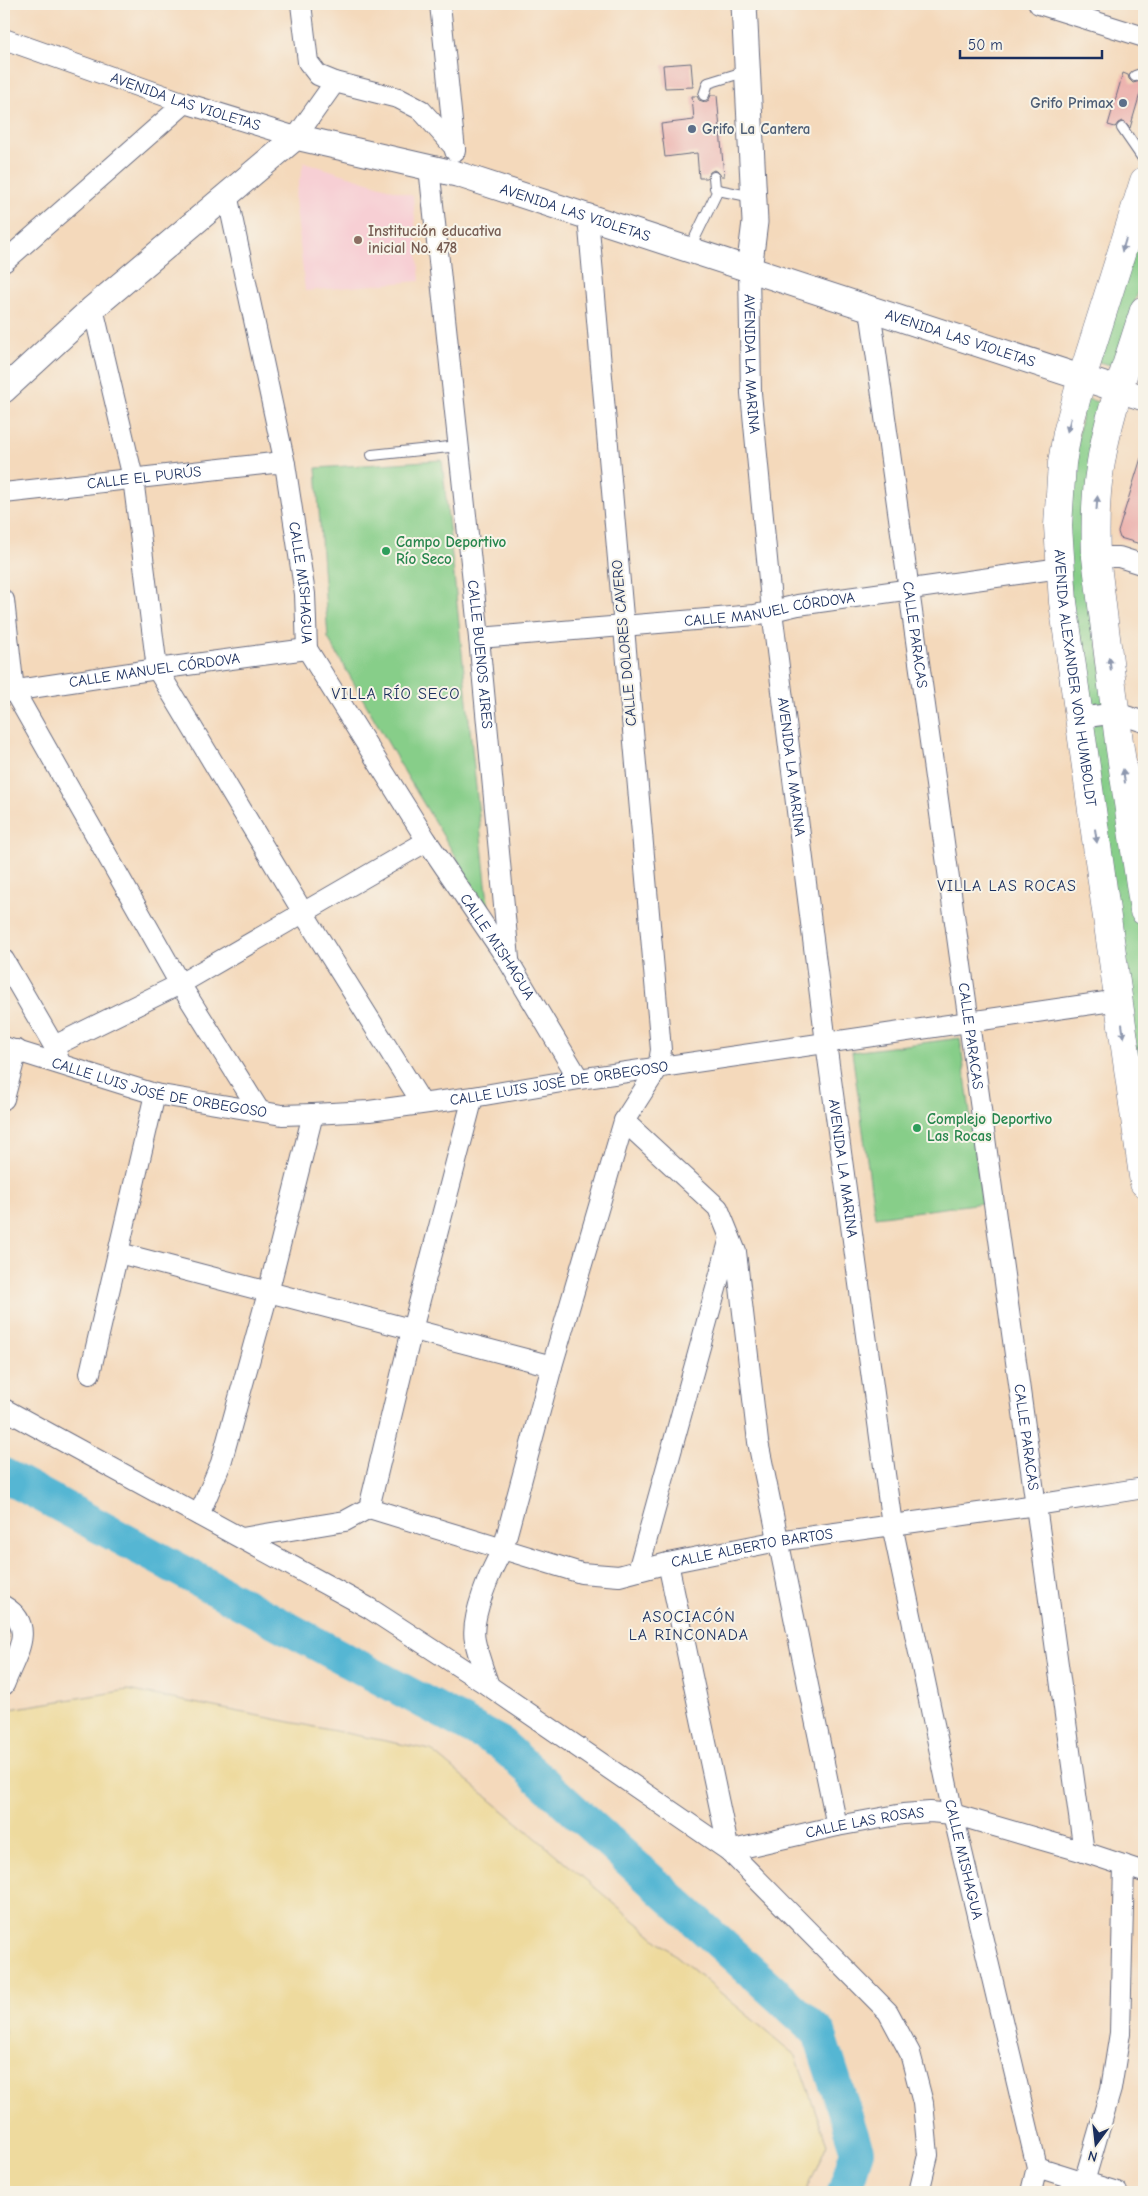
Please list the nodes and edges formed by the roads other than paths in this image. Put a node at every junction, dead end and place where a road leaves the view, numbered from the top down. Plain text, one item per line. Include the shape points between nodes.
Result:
1 (300, 4) edge
2 (440, 4) edge
3 (744, 4) edge
4 (1039, 4) edge
5 (1144, 36) edge
6 (4, 39) edge
7 (748, 71) junction
8 (335, 82) junction
9 (704, 95) dead end
10 (185, 103) junction
11 (1122, 128) dead end
12 (296, 137) junction
13 (455, 148) junction
14 (1144, 160) edge
15 (429, 167) junction
16 (457, 174) junction
17 (714, 177) dead end
18 (1144, 181) edge
19 (718, 190) junction
20 (227, 194) junction
21 (754, 197) junction
22 (588, 217) junction
23 (689, 250) junction
24 (4, 262) edge
25 (749, 270) junction
26 (93, 308) junction
27 (870, 309) junction
28 (1144, 310) edge
29 (1082, 378) junction
30 (4, 390) edge
31 (1132, 394) edge
32 (458, 446) junction
33 (372, 455) dead end
34 (285, 464) junction
35 (133, 478) junction
36 (4, 493) edge
37 (1096, 556) junction
38 (1144, 565) edge
39 (1060, 568) junction
40 (909, 588) junction
41 (4, 600) edge
42 (772, 611) junction
43 (622, 626) junction
44 (479, 638) junction
45 (307, 649) junction
46 (157, 669) junction
47 (9, 692) edge
48 (1116, 713) junction
49 (1079, 718) junction
50 (1144, 722) edge
51 (427, 841) junction
52 (1144, 911) edge
53 (304, 914) junction
54 (4, 960) edge
55 (509, 962) junction
56 (180, 984) junction
57 (1119, 1000) junction
58 (969, 1022) junction
59 (826, 1043) junction
60 (10, 1048) edge
61 (57, 1055) junction
62 (658, 1068) junction
63 (579, 1079) junction
64 (155, 1094) junction
65 (474, 1097) junction
66 (4, 1099) edge
67 (422, 1104) junction
68 (258, 1110) junction
69 (313, 1114) junction
70 (624, 1122) junction
71 (1144, 1183) edge
72 (730, 1238) junction
73 (119, 1253) junction
74 (268, 1293) junction
75 (412, 1330) junction
76 (552, 1366) junction
77 (90, 1373) dead end
78 (4, 1409) edge
79 (1144, 1488) edge
80 (1036, 1505) junction
81 (369, 1508) junction
82 (199, 1515) junction
83 (892, 1525) junction
84 (242, 1538) junction
85 (778, 1541) junction
86 (503, 1549) junction
87 (668, 1563) junction
88 (638, 1571) junction
89 (4, 1606) edge
90 (4, 1685) edge
91 (489, 1686) junction
92 (953, 1814) junction
93 (837, 1826) junction
94 (729, 1851) junction
95 (1084, 1852) junction
96 (1124, 1865) junction
97 (1144, 1872) edge
98 (1038, 2167) junction
99 (1084, 2182) junction
100 (919, 2192) edge
101 (1031, 2192) edge
102 (1117, 2192) edge

1 - 8 street via 308,62 318,75
2 - 13 street
3 - 7 street, AVENIDA LA MARINA
4 - 5 street
6 - 10 street, AVENIDA LAS VIOLETAS
7 - 9 lane via 708,83
7 - 21 street, AVENIDA LA MARINA
8 - 12 street
8 - 13 street via 398,98 421,110
10 - 12 street, AVENIDA LAS VIOLETAS
10 - 24 street
11 - 14 lane
12 - 15 street, AVENIDA LAS VIOLETAS
12 - 20 street
13 - 16 street
15 - 16 street, AVENIDA LAS VIOLETAS
15 - 32 street, CALLE BUENOS AIRES
16 - 22 street, AVENIDA LAS VIOLETAS
17 - 19 lane
18 -> 29 main road, AVENIDA ALEXANDER VON HUMBOLDT
19 - 21 lane
19 - 23 lane
20 - 26 street
20 - 34 street, CALLE MISHAGUA
21 - 25 street, AVENIDA LA MARINA via 755,222
22 - 23 street, AVENIDA LAS VIOLETAS
22 - 43 street, CALLE DOLORES CAVERO
23 - 25 street, AVENIDA LAS VIOLETAS
25 - 27 street, AVENIDA LAS VIOLETAS
25 - 42 street, AVENIDA LA MARINA via 751,393
26 - 30 street
26 - 35 street
27 - 29 street, AVENIDA LAS VIOLETAS
27 - 40 street, CALLE PARACAS
28 - 31 main road
29 - 31 street, AVENIDA LAS VIOLETAS
29 -> 39 main road, AVENIDA ALEXANDER VON HUMBOLDT via 1062,464 1058,526
37 -> 31 main road via 1100,470
32 - 33 lane
32 - 44 street, CALLE BUENOS AIRES
34 - 35 street, CALLE EL PURÚS
34 - 45 street, CALLE MISHAGUA via 304,594
35 - 36 street, CALLE EL PURÚS
35 - 46 street
37 - 38 street via 1119,557
48 -> 37 main road
39 - 40 street, CALLE MANUEL CÓRDOVA
39 - 49 main road, AVENIDA ALEXANDER VON HUMBOLDT
40 - 42 street, CALLE MANUEL CÓRDOVA via 798,604
40 - 58 street, CALLE PARACAS
41 - 47 street
42 - 43 street, CALLE MANUEL CÓRDOVA
42 - 59 street, AVENIDA LA MARINA
43 - 44 street, CALLE MANUEL CÓRDOVA
43 - 62 street, CALLE DOLORES CAVERO via 661,1050
44 - 55 street, CALLE BUENOS AIRES
45 - 46 street, CALLE MANUEL CÓRDOVA
45 - 51 street, CALLE MISHAGUA
46 - 47 street, CALLE MANUEL CÓRDOVA
46 - 53 street
47 - 56 street
48 - 49 street
48 - 50 street
52 -> 48 main road
49 -> 57 main road, AVENIDA ALEXANDER VON HUMBOLDT
51 - 53 street
51 - 55 street, CALLE MISHAGUA
53 - 56 street
53 - 67 street
54 - 61 street
55 - 63 street, CALLE MISHAGUA
56 - 61 street
56 - 68 street
57 - 58 street, CALLE LUIS JOSÉ DE ORBEGOSO
57 -> 71 main road, AVENIDA ALEXANDER VON HUMBOLDT
58 - 59 street, CALLE LUIS JOSÉ DE ORBEGOSO
58 - 80 street, CALLE PARACAS
59 - 62 street, CALLE LUIS JOSÉ DE ORBEGOSO
59 - 83 street, AVENIDA LA MARINA
60 - 61 street, CALLE LUIS JOSÉ DE ORBEGOSO
60 - 66 street
61 - 64 street, CALLE LUIS JOSÉ DE ORBEGOSO
62 - 63 street, CALLE LUIS JOSÉ DE ORBEGOSO
62 - 70 street
63 - 65 street, CALLE LUIS JOSÉ DE ORBEGOSO
64 - 68 street, CALLE LUIS JOSÉ DE ORBEGOSO
64 - 73 street
65 - 67 street, CALLE LUIS JOSÉ DE ORBEGOSO
65 - 75 street
67 - 69 street, CALLE LUIS JOSÉ DE ORBEGOSO
68 - 69 street, CALLE LUIS JOSÉ DE ORBEGOSO via 282,1115
69 - 74 street
70 - 72 street via 718,1208
70 - 76 street
72 - 85 street via 736,1252 758,1442
72 - 88 street
73 - 74 street
73 - 77 street
74 - 75 street
74 - 82 street via 221,1463
75 - 76 street
75 - 81 street
76 - 86 street
78 - 82 street
79 - 80 street, CALLE ALBERTO BARTOS
80 - 83 street, CALLE ALBERTO BARTOS
80 - 95 street, CALLE PARACAS
81 - 84 street via 345,1521
81 - 86 street, CALLE ALBERTO BARTOS
82 - 84 street
83 - 85 street, CALLE ALBERTO BARTOS
83 - 92 street, CALLE MISHAGUA
84 - 91 street via 369,1608
85 - 87 street, CALLE ALBERTO BARTOS
85 - 93 street
86 - 88 street, CALLE ALBERTO BARTOS via 581,1573 619,1576
86 - 91 street via 480,1601 474,1639
87 - 88 street, CALLE ALBERTO BARTOS
87 - 94 street
89 - 90 street via 16,1613 23,1636
91 - 94 street
92 - 93 street, CALLE LAS ROSAS via 903,1814
92 - 95 street, CALLE LAS ROSAS
92 - 98 street, CALLE MISHAGUA
93 - 94 street, CALLE LAS ROSAS
94 - 100 street via 888,2012 910,2053 923,2103 928,2155
95 - 96 street, CALLE LAS ROSAS
96 - 97 street, CALLE LAS ROSAS
96 - 99 street via 1120,2034 1110,2090
98 - 99 street
98 - 101 street, CALLE MISHAGUA
99 - 102 street

